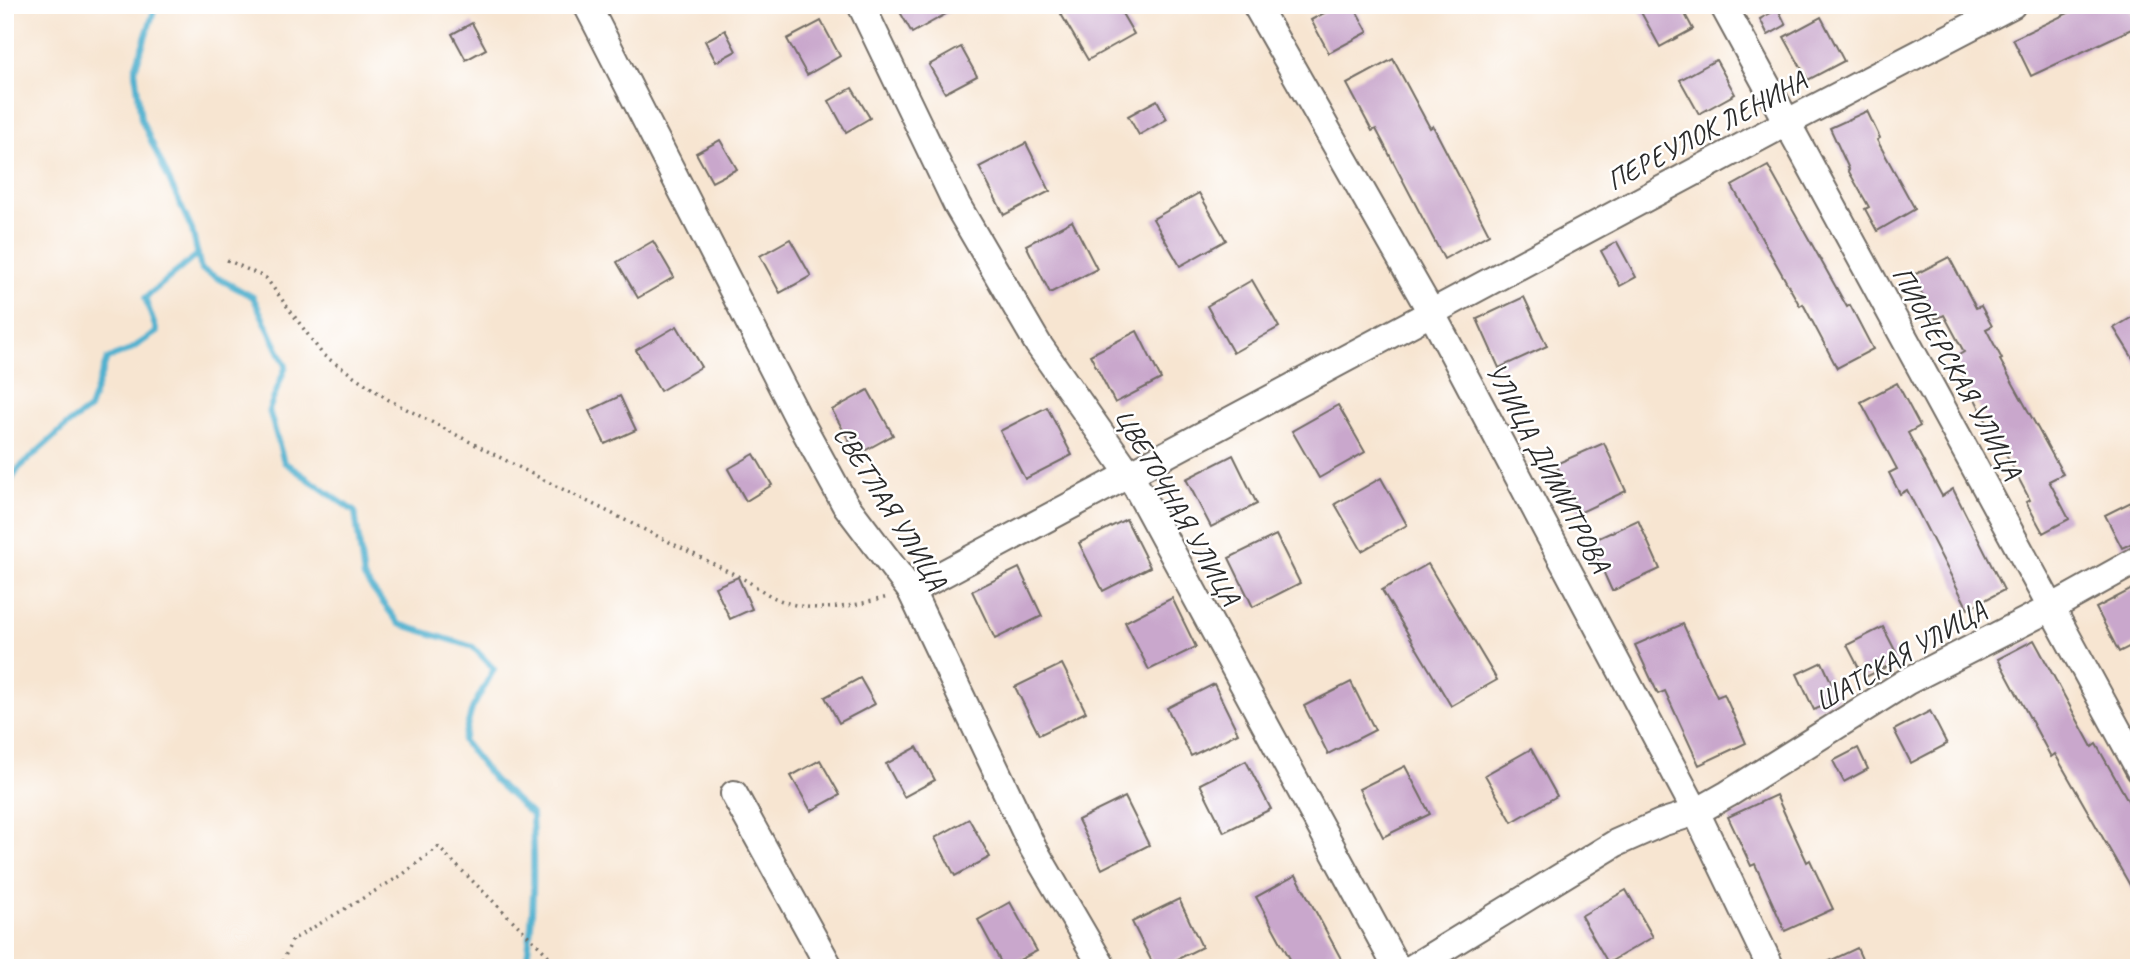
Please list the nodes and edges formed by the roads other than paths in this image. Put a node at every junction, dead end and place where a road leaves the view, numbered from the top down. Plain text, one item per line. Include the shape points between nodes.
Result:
1 (587, 5) edge
2 (861, 5) edge
3 (1256, 5) edge
4 (1723, 5) edge
5 (2012, 5) edge
6 (1786, 123) junction
7 (1431, 312) junction
8 (1130, 474) junction
9 (2139, 559) edge
10 (911, 592) junction
11 (2051, 608) junction
12 (2139, 769) edge
13 (734, 794) dead end
14 (1696, 812) junction
15 (830, 968) edge
16 (1103, 968) edge
17 (1397, 968) edge
18 (1412, 968) edge
19 (1771, 968) edge

1 - 10 street, СВЕТЛАЯ УЛИЦА via 845,503
2 - 8 street, ЦВЕТОЧНАЯ УЛИЦА via 957,205 1038,344
3 - 7 street, УЛИЦА ДИМИТРОВА
4 - 6 street, ПИОНЕРСКАЯ УЛИЦА
5 - 6 street, ПЕРЕУЛОК ЛЕНИНА
6 - 7 street, ПЕРЕУЛОК ЛЕНИНА
6 - 11 street, ПИОНЕРСКАЯ УЛИЦА
7 - 8 street, ПЕРЕУЛОК ЛЕНИНА
7 - 14 street, УЛИЦА ДИМИТРОВА
8 - 10 street, ПЕРЕУЛОК ЛЕНИНА
8 - 17 street, ЦВЕТОЧНАЯ УЛИЦА
9 - 11 street, ШАТСКАЯ УЛИЦА
10 - 16 street, СВЕТЛАЯ УЛИЦА via 1033,848
11 - 12 street, ПИОНЕРСКАЯ УЛИЦА
11 - 14 street, ШАТСКАЯ УЛИЦА via 1906,682
13 - 15 street
14 - 18 street, ШАТСКАЯ УЛИЦА via 1616,843
14 - 19 street, УЛИЦА ДИМИТРОВА

